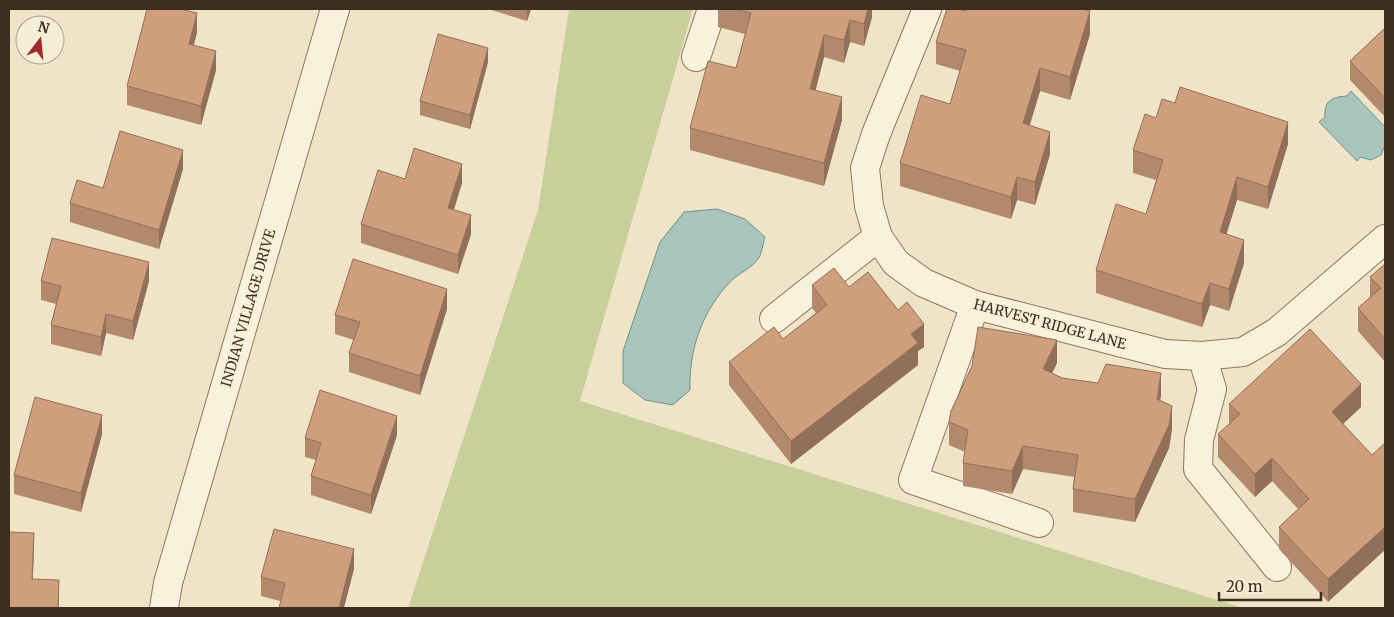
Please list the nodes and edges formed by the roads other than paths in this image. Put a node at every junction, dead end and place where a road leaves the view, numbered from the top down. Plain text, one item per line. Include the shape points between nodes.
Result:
1 (335, 9) edge
2 (712, 9) edge
3 (926, 9) edge
4 (696, 57) dead end
5 (878, 237) junction
6 (1385, 239) edge
7 (975, 305) junction
8 (774, 319) dead end
9 (1202, 356) junction
10 (1039, 523) dead end
11 (1277, 567) dead end
12 (164, 608) edge

1 - 12 street, INDIAN VILLAGE DRIVE via 168,583
2 - 4 street
3 - 5 street, HARVEST RIDGE LANE via 865,168 869,206
5 - 7 street, HARVEST RIDGE LANE via 896,263 924,283
5 - 8 street
6 - 9 street, HARVEST RIDGE LANE via 1277,332 1243,352
7 - 9 street, HARVEST RIDGE LANE via 1164,354
7 - 10 street via 913,480
9 - 11 street via 1212,389 1199,440 1198,470

